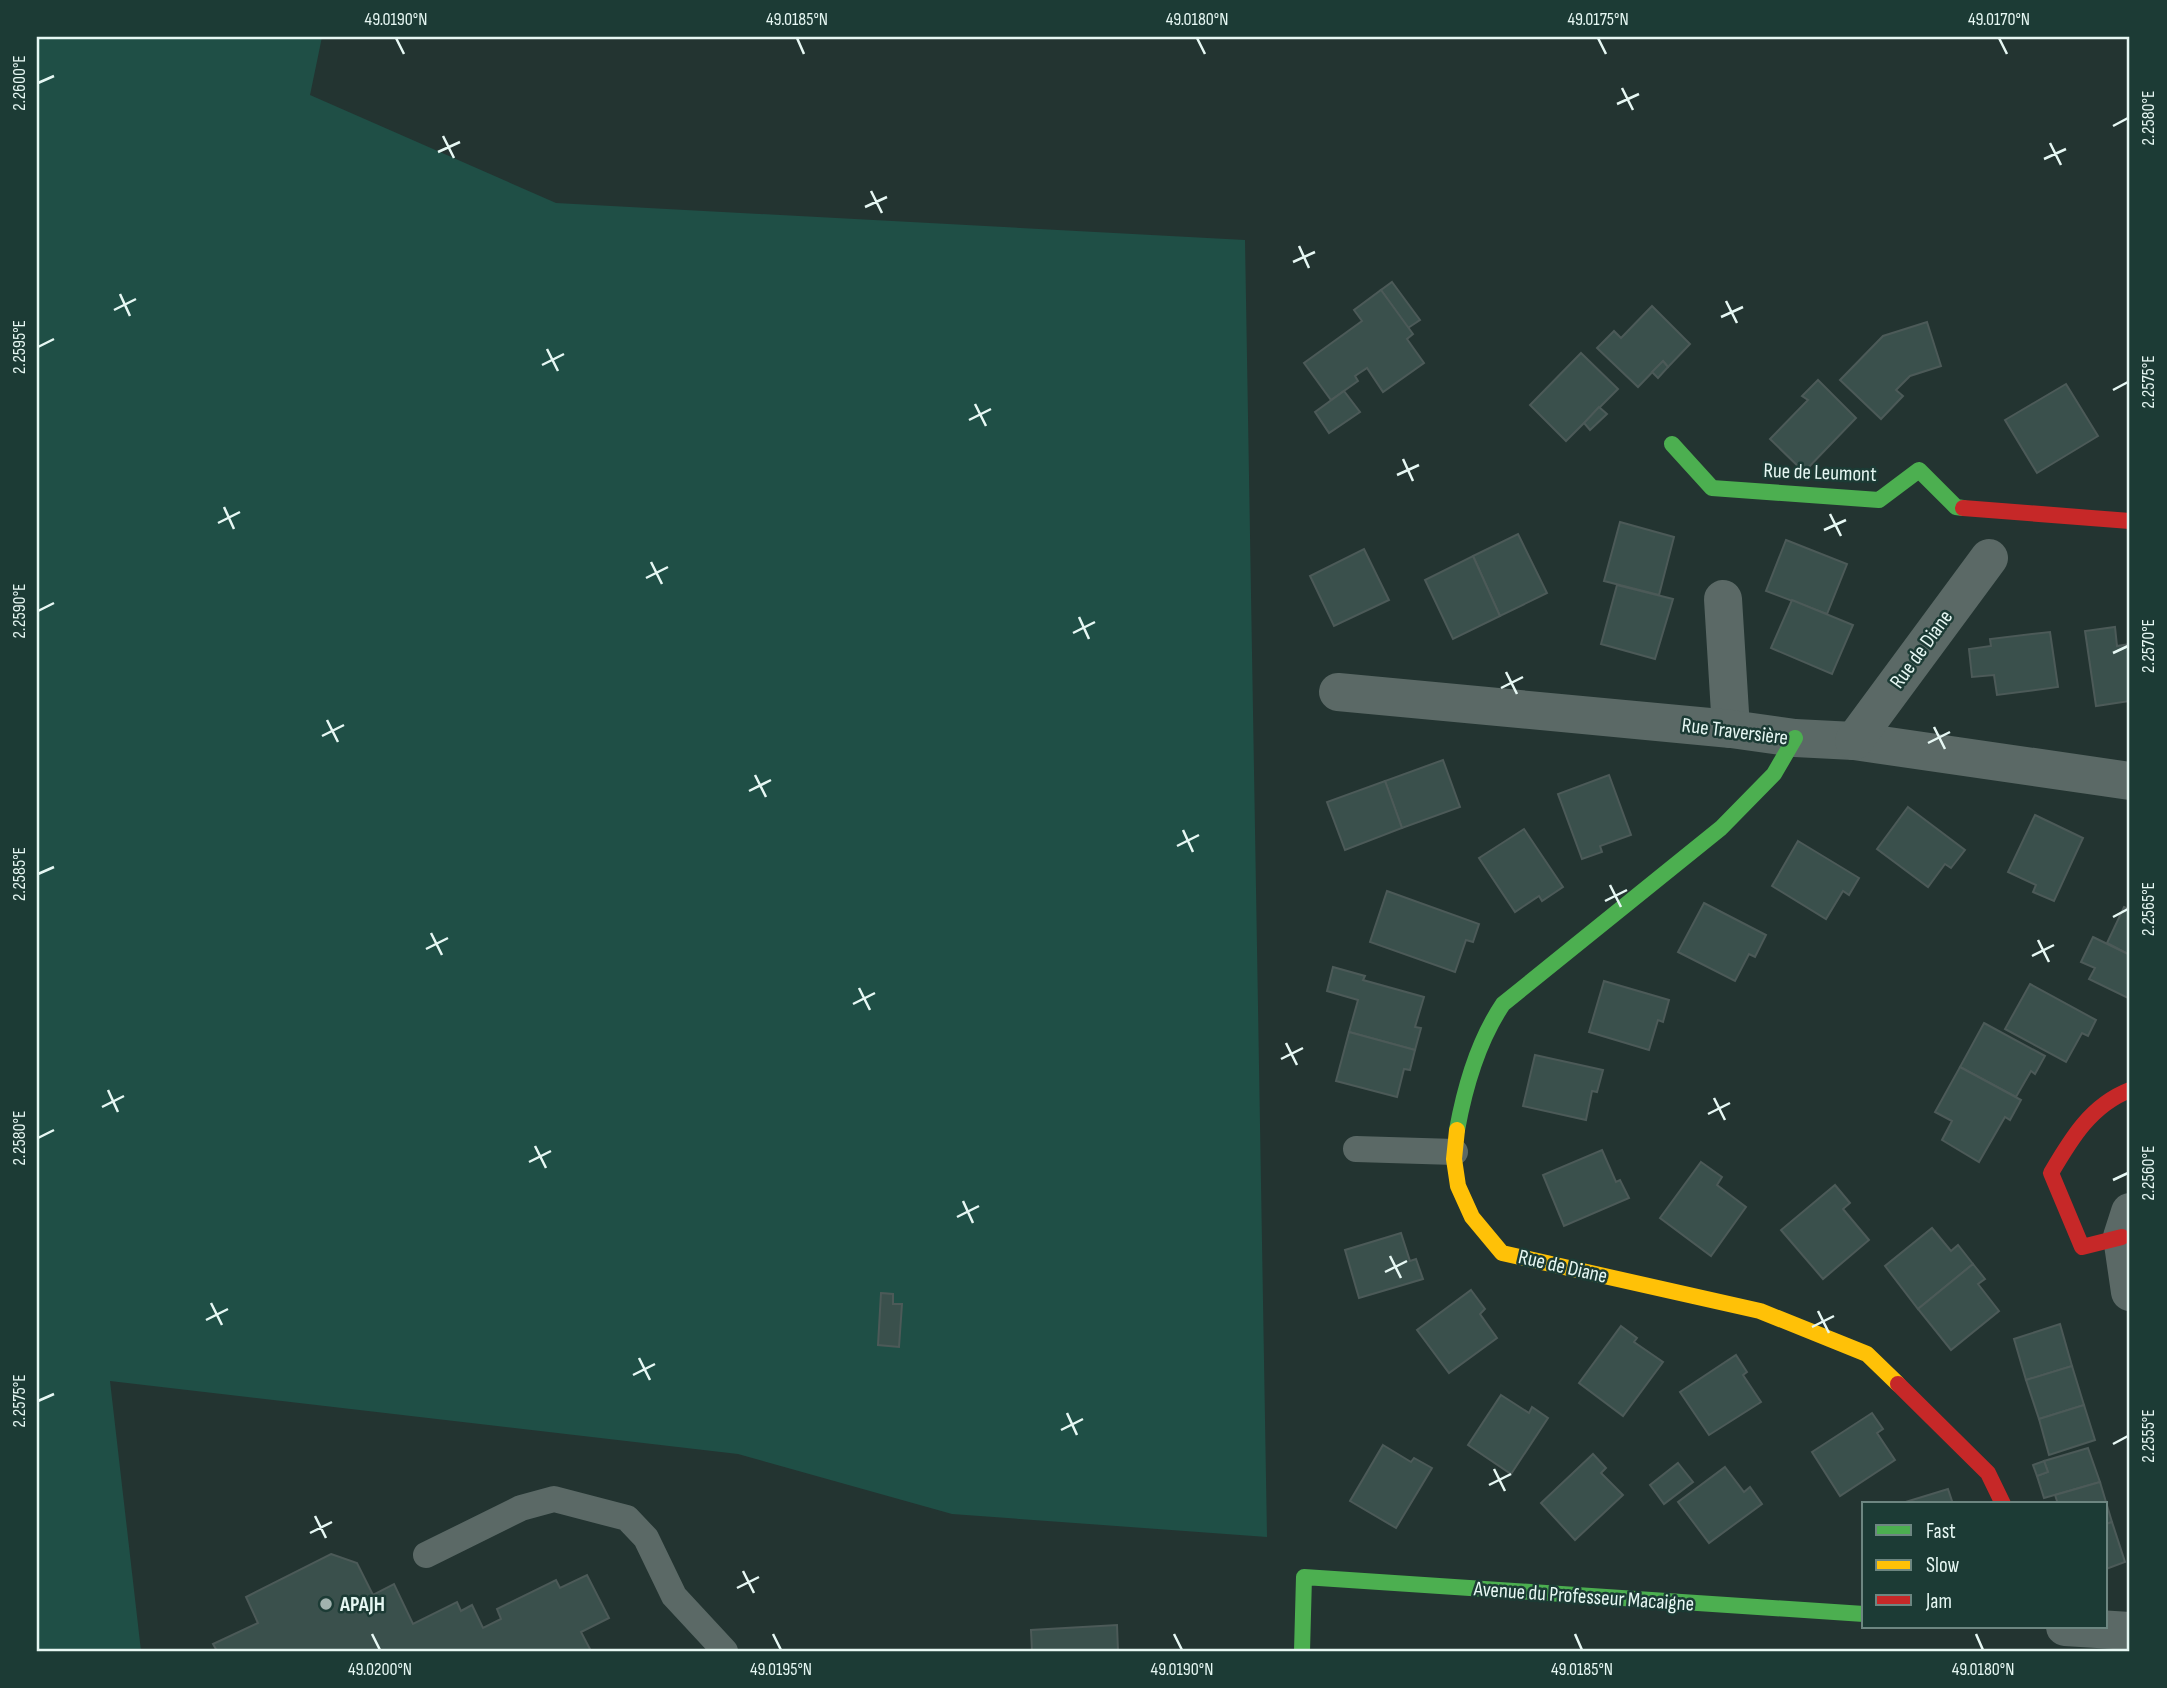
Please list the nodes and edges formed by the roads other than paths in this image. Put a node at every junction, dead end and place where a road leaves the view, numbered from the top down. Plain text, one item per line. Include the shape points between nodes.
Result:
1 (1672, 443) dead end
2 (2130, 521) edge
3 (1989, 558) dead end
4 (1723, 599) dead end
5 (1338, 692) dead end
6 (1731, 729) junction
7 (1795, 738) junction
8 (1854, 741) junction
9 (2130, 781) edge
10 (2130, 1090) edge
11 (1356, 1149) dead end
12 (1455, 1152) junction
13 (2126, 1225) edge
14 (2130, 1292) edge
15 (2002, 1502) edge
16 (426, 1555) dead end
17 (1862, 1614) edge
18 (2081, 1628) edge
19 (2130, 1631) edge
20 (725, 1651) edge
21 (1302, 1651) edge

1 - 2 street, Rue de Leumont via 1712,488 1879,500 1919,470 1956,506
3 - 8 street, Rue de Diane
4 - 6 street
5 - 6 street, Rue Traversière
6 - 7 street, Rue Traversière
7 - 8 street, Rue Traversière
7 - 12 street, Rue de Diane via 1774,774 1721,828 1503,1004 1475,1060
8 - 9 street, Rue Traversière
10 - 13 street via 2117,1095 2078,1128 2051,1173 2082,1247
11 - 12 lane
12 - 15 street, Rue de Diane via 1458,1186 1472,1217 1502,1253 1760,1311 1867,1354 1988,1473
13 - 14 street
16 - 20 lane via 520,1508 554,1499 627,1518 646,1538 674,1595
17 - 21 street, Avenue du Professeur Macaigne via 1304,1577
18 - 19 street

